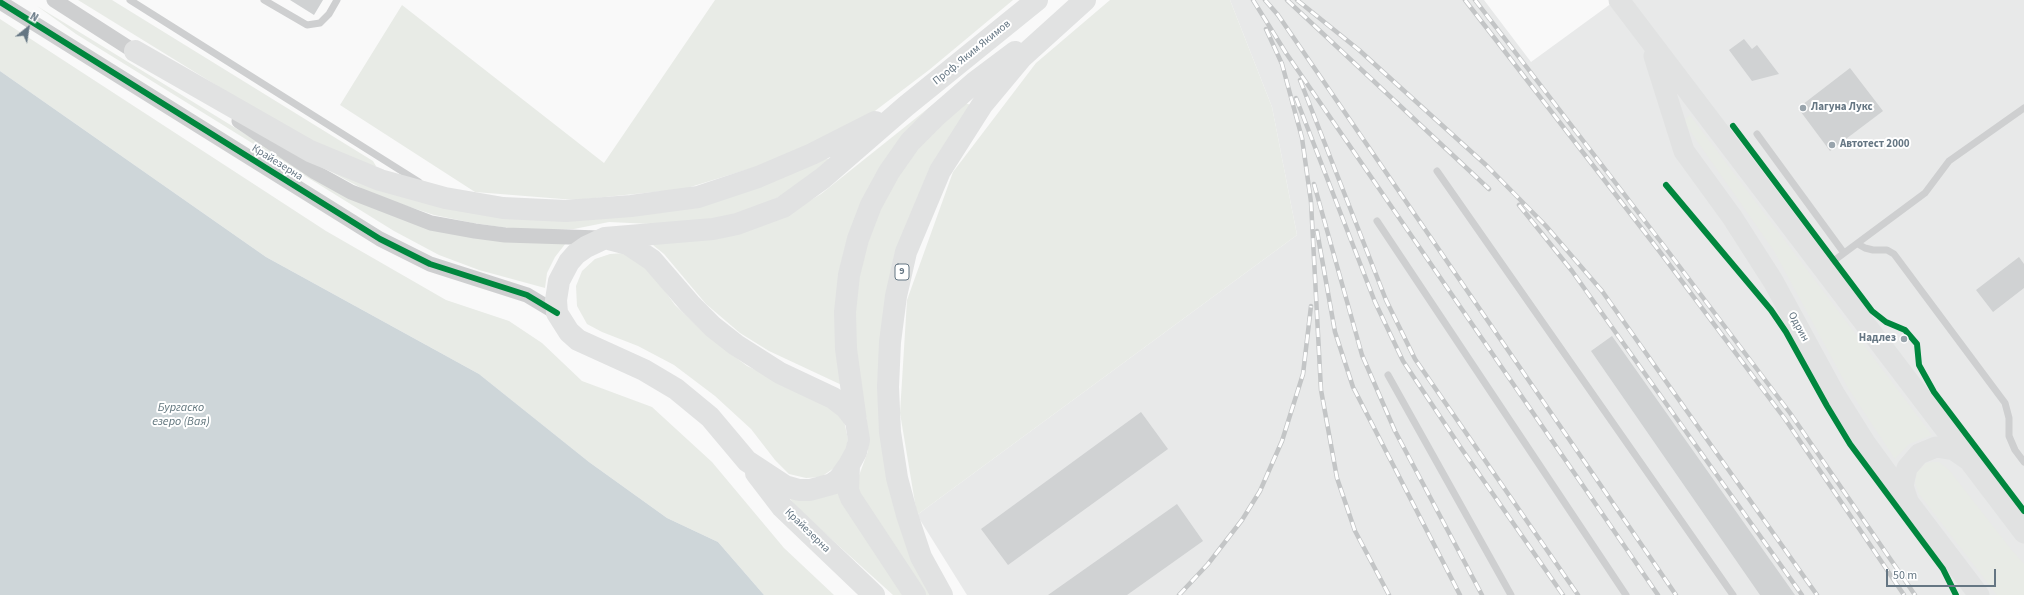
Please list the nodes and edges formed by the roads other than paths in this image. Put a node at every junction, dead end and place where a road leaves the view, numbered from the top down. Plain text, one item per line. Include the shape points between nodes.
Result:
1 (54, 0) edge
2 (130, 0) edge
3 (264, 0) edge
4 (337, 0) edge
5 (1037, 0) edge
6 (1084, 0) edge
7 (1619, 0) edge
8 (0, 2) edge
9 (1650, 42) junction
10 (134, 52) junction
11 (906, 106) junction
12 (2024, 108) edge
13 (1757, 134) dead end
14 (1437, 171) dead end
15 (445, 198) junction
16 (1377, 221) dead end
17 (605, 238) junction
18 (1858, 244) junction
19 (1844, 253) junction
20 (1822, 270) junction
21 (557, 313) junction
22 (1388, 375) dead end
23 (856, 420) junction
24 (1969, 460) junction
25 (747, 461) junction
26 (2024, 462) edge
27 (850, 465) junction
28 (1908, 503) junction
29 (2024, 533) edge
30 (874, 595) edge
31 (915, 595) edge
32 (942, 595) edge
33 (1511, 595) edge
34 (1626, 595) edge
35 (1733, 595) edge
36 (1979, 595) edge

1 - 10 street
2 - 15 lane
3 - 4 lane via 308,26 320,23
5 - 11 highway, Проф. Яким Якимов
6 - 23 highway via 975,82 936,116 910,142 878,192 858,239 849,275 845,312 846,349
6 - 32 highway, 9 via 1022,57 982,105 940,171 906,252 896,296 890,342 890,432 897,478 907,515 922,557
7 - 9 main road, Одрин
8 - 21 street, Крайезерна via 380,239 430,264 527,295
9 - 20 main road, Одрин
9 - 28 main road, Одрин via 1684,151 1736,223 1773,281 1834,393
10 - 15 highway via 310,151 380,180
10 - 17 street via 315,172 352,192 396,210 431,223 475,232
11 - 15 highway via 812,154 758,177 698,197 566,211 503,208
11 - 17 highway via 823,178 783,207 737,224 713,229
12 - 18 lane via 1949,162 1925,193
13 - 19 lane
14 - 35 lane
16 - 34 lane
17 - 21 highway via 586,247 568,262 559,281
17 - 23 highway via 639,250 652,260 690,304 724,336 780,373 833,398
18 - 19 lane
18 - 26 lane via 1894,254 2005,402 2009,418 2009,436
19 - 20 lane
20 - 24 main road, Одрин
21 - 25 highway via 568,332 578,340 644,370 676,389 710,417
22 - 33 lane
23 - 27 highway via 859,440
24 - 28 main road via 1954,450 1936,447 1919,454 1907,468 1903,486
24 - 29 main road, Одрин
25 - 27 highway via 785,486 799,490 832,484
25 - 30 highway, Крайезерна via 782,508
27 - 31 highway via 848,490 851,498
28 - 36 main road, Одрин

